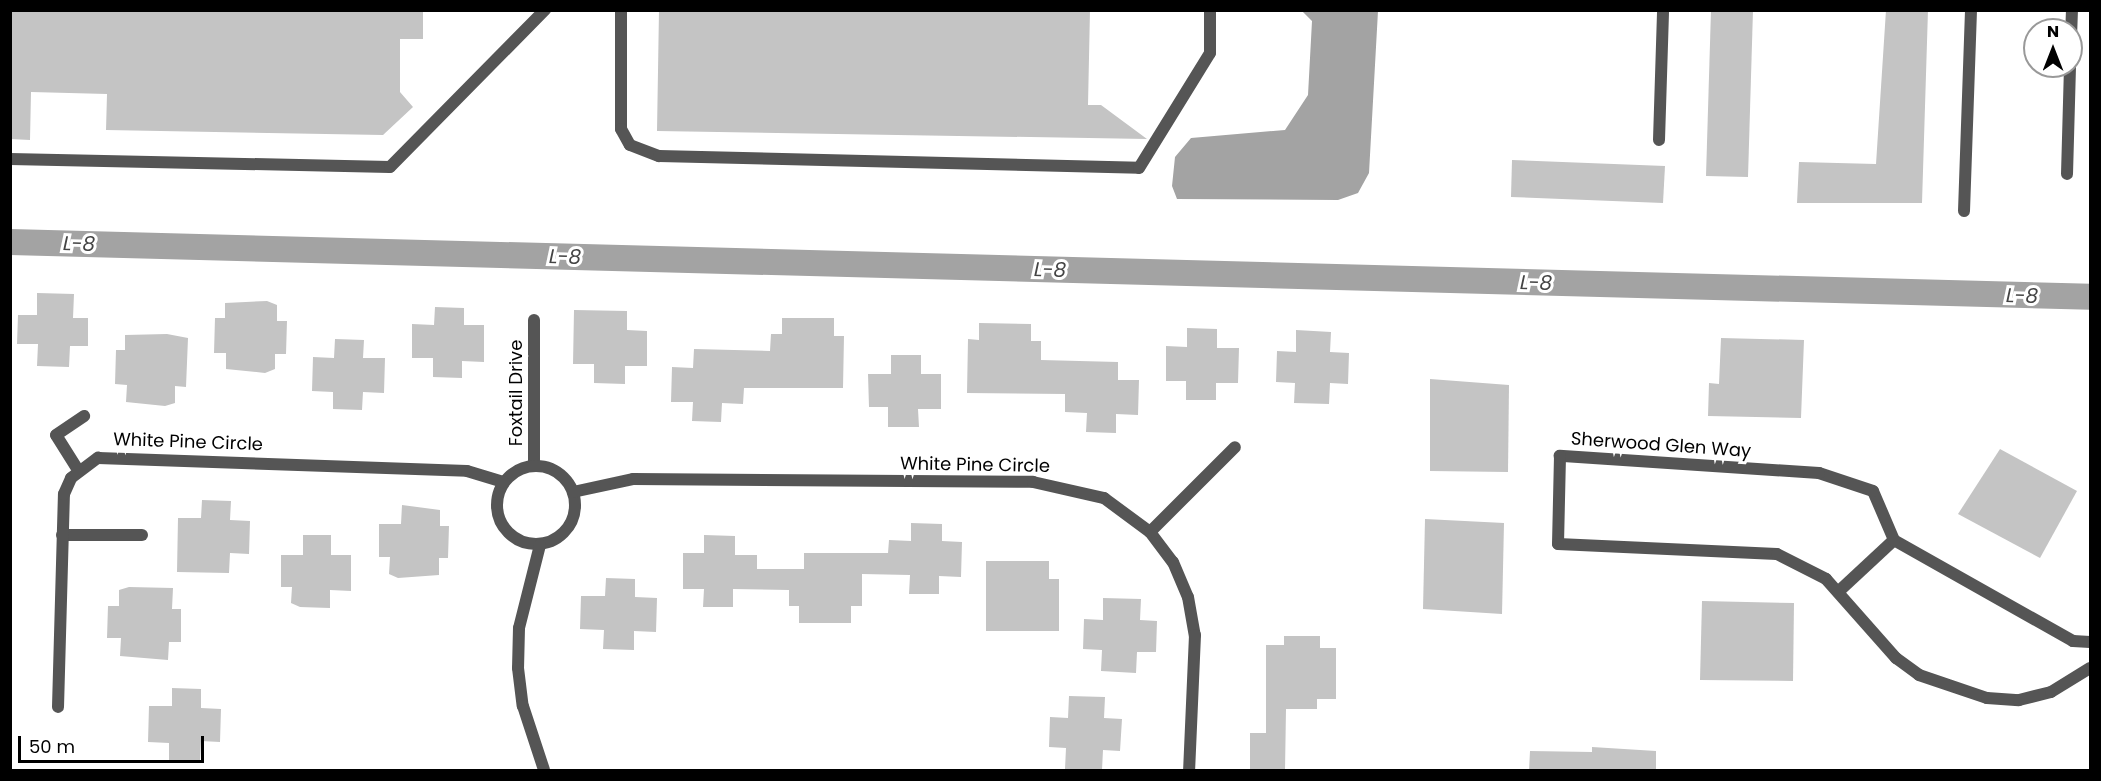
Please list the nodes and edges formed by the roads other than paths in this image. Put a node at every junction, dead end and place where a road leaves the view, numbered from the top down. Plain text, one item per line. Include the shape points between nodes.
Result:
1 (545, 10) edge
2 (621, 10) edge
3 (1210, 10) edge
4 (1664, 10) edge
5 (1971, 10) edge
6 (2070, 78) edge
7 (1659, 140) dead end
8 (10, 159) edge
9 (2067, 174) dead end
10 (1964, 211) dead end
11 (534, 320) dead end
12 (84, 416) dead end
13 (1235, 447) dead end
14 (534, 466) junction
15 (78, 470) junction
16 (503, 482) junction
17 (573, 492) junction
18 (1150, 532) junction
19 (63, 535) junction
20 (142, 535) dead end
21 (1894, 540) junction
22 (540, 544) junction
23 (1838, 592) junction
24 (2091, 642) edge
25 (2091, 668) edge
26 (58, 707) dead end
27 (544, 771) edge
28 (1189, 771) edge

1 - 8 lane via 390,167
2 - 3 lane via 621,129 630,145 659,156 1139,168 1210,53
4 - 7 lane
5 - 10 lane
6 - 9 lane
11 - 14 lane, Foxtail Drive
12 - 15 lane via 56,435
13 - 18 lane
14 - 16 lane
14 - 17 lane via 553,469
15 - 16 lane, White Pine Circle via 114,455 467,471
15 - 19 lane via 64,494
16 - 22 lane via 497,494 499,521 516,540
17 - 18 lane, White Pine Circle via 633,479 1033,482 1104,498
17 - 22 lane via 570,525
18 - 28 lane, White Pine Circle via 1177,571 1193,616
19 - 20 lane
19 - 26 lane
21 - 23 lane
21 - 23 lane, Sherwood Glen Way via 1873,491 1819,473 1560,456 1558,544 1777,554 1826,579
21 - 24 lane via 2073,641
22 - 27 lane via 519,628 518,668 523,706
23 - 25 lane, Sherwood Glen Way via 1896,658 1919,675 1957,690 2019,700 2051,692

